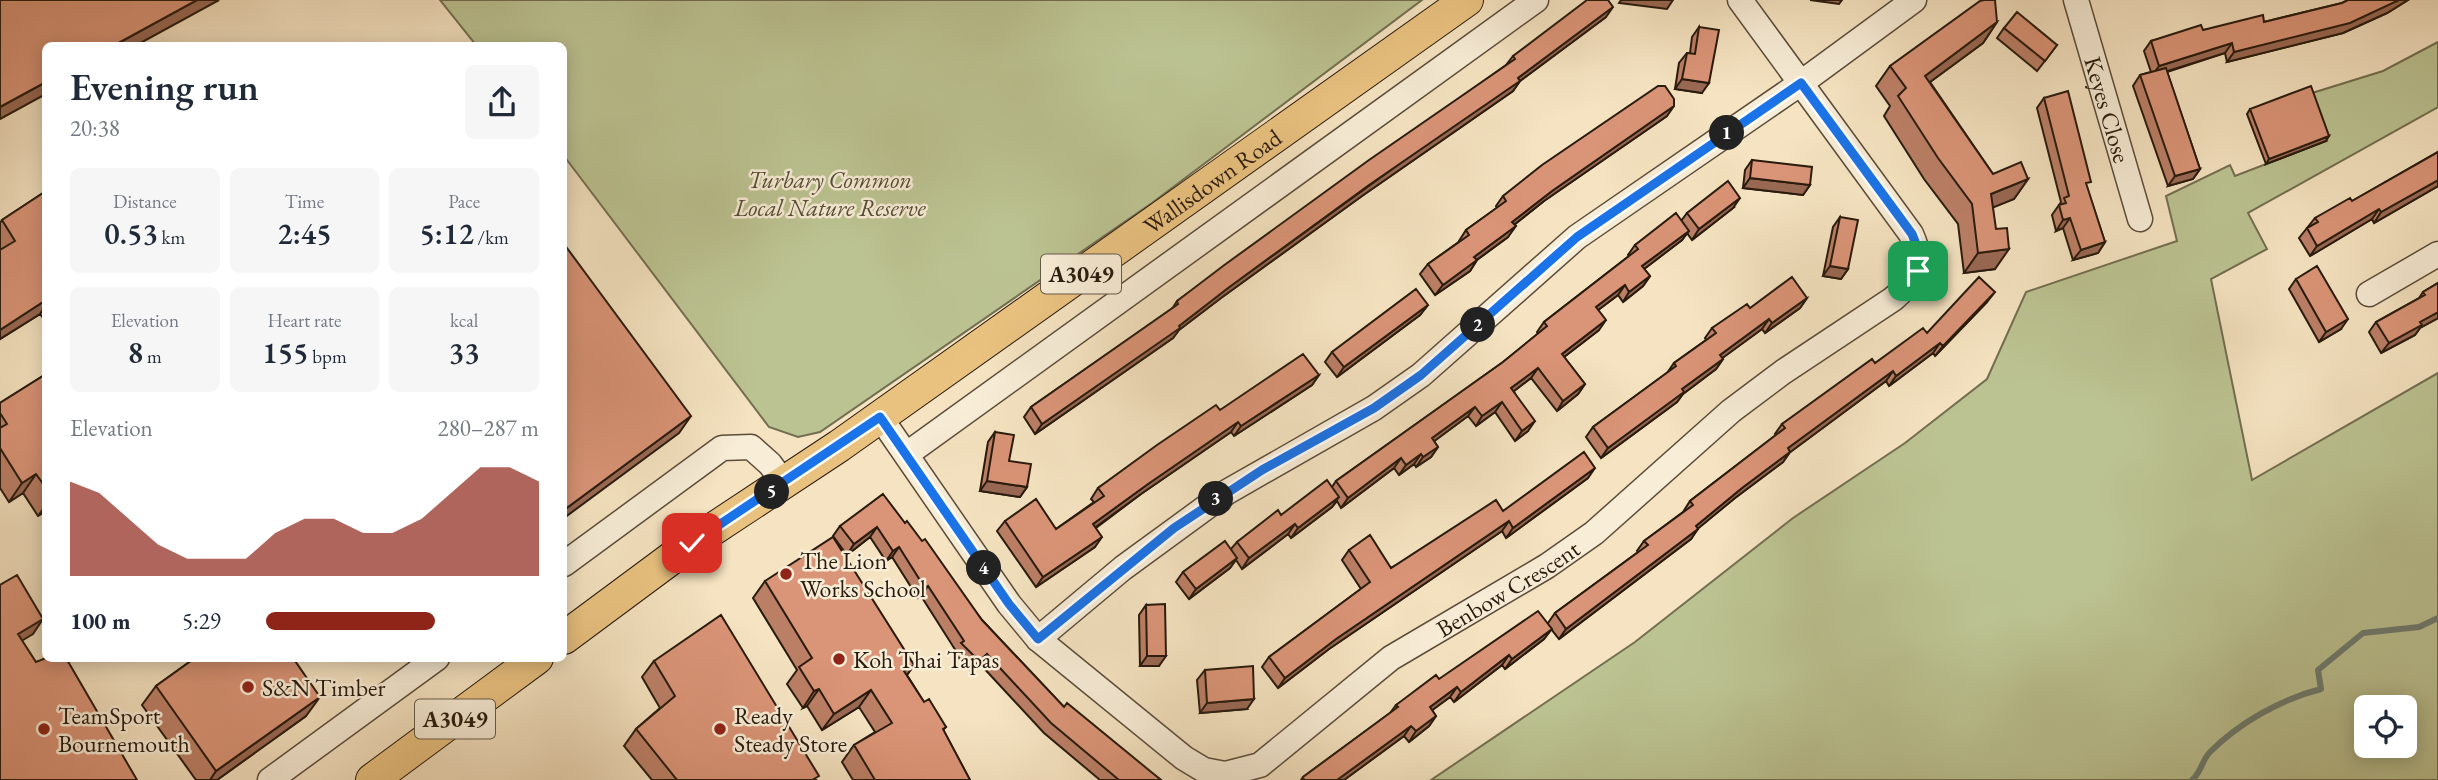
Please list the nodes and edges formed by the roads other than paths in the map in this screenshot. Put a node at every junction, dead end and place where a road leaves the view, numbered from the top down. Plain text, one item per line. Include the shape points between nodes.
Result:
1 (1467, 0) edge
2 (1536, 0) edge
3 (1740, 0) edge
4 (1914, 0) edge
5 (2076, 0) edge
6 (1801, 83) junction
7 (2140, 219) dead end
8 (2438, 254) edge
9 (2369, 294) dead end
10 (880, 417) junction
11 (907, 454) junction
12 (785, 483) junction
13 (567, 562) edge
14 (567, 636) edge
15 (1038, 639) junction
16 (432, 662) edge
17 (532, 662) edge
18 (270, 780) edge
19 (372, 780) edge

1 - 10 main road, Wallisdown Road / A3049
2 - 11 street, Wallisdown Road
3 - 6 street, Benbow Crescent
4 - 6 street
5 - 7 street, Keyes Close
6 - 15 street via 1577,237 1421,375 1184,521
6 - 15 street, Benbow Crescent via 1912,234 1919,252 1918,271 1893,299 1731,411 1594,533 1391,658 1283,749 1239,773 1203,770 1184,758
8 - 9 street
10 - 11 street, Benbow Crescent
10 - 12 main road, Wallisdown Road / A3049
11 - 15 street, Benbow Crescent
12 - 13 street via 751,447 723,449
12 - 14 main road, Wallisdown Road / A3049 via 692,543
16 - 18 street
17 - 19 main road, A3049

